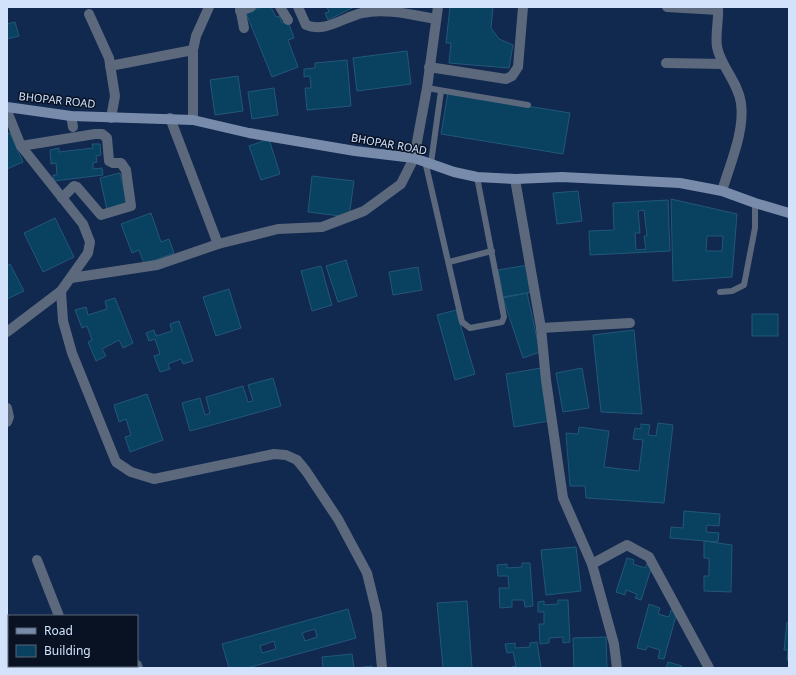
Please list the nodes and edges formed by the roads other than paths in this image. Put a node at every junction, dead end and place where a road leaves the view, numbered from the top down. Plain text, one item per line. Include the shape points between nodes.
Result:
1 (209, 7) edge
2 (251, 7) edge
3 (280, 7) edge
4 (298, 7) edge
5 (438, 7) edge
6 (523, 7) edge
7 (666, 7) edge
8 (718, 8) edge
9 (240, 9) edge
10 (89, 14) dead end
11 (436, 18) junction
12 (288, 20) dead end
13 (244, 28) dead end
14 (193, 50) junction
15 (666, 63) dead end
16 (723, 64) junction
17 (110, 66) junction
18 (429, 68) junction
19 (426, 88) junction
20 (441, 91) junction
21 (528, 105) dead end
22 (7, 107) edge
23 (7, 111) edge
24 (72, 116) junction
25 (112, 118) junction
26 (170, 118) junction
27 (193, 120) junction
28 (73, 127) dead end
29 (21, 146) junction
30 (414, 158) junction
31 (428, 162) junction
32 (477, 177) junction
33 (515, 179) junction
34 (722, 192) junction
35 (62, 198) junction
36 (755, 203) junction
37 (789, 213) edge
38 (218, 244) junction
39 (492, 251) junction
40 (449, 262) junction
41 (71, 278) junction
42 (61, 291) junction
43 (720, 292) dead end
44 (630, 323) dead end
45 (542, 328) junction
46 (7, 332) edge
47 (7, 408) edge
48 (7, 422) edge
49 (37, 560) dead end
50 (592, 564) junction
51 (59, 615) edge
52 (382, 668) edge
53 (617, 668) edge
54 (709, 668) edge

1 - 14 street via 196,36
2 - 9 street
3 - 12 street
4 - 11 street via 306,25 314,28 361,14 381,11
5 - 11 street
6 - 18 street via 518,67 512,76 506,79
7 - 8 street
8 - 16 street via 717,46
9 - 13 street
10 - 17 street
11 - 18 street
14 - 17 street
14 - 27 street
15 - 16 street
16 - 34 street via 741,102 741,118
17 - 25 street via 115,96
18 - 19 street
19 - 20 lane
19 - 30 street
20 - 21 lane
20 - 31 lane
22 - 24 street, BHOPAR ROAD
23 - 29 street
24 - 25 street, BHOPAR ROAD
24 - 28 street
25 - 26 street, BHOPAR ROAD
26 - 27 street, BHOPAR ROAD
26 - 38 street
27 - 30 street, BHOPAR ROAD via 249,133
29 - 35 street
29 - 35 street via 94,134 102,134 106,138 109,160 121,163 126,170 131,206 101,214 77,186
30 - 31 street, BHOPAR ROAD
30 - 38 street via 401,184 364,211 322,227 278,229
31 - 32 street, BHOPAR ROAD
31 - 40 lane
32 - 33 street, BHOPAR ROAD
32 - 39 lane
33 - 34 street, BHOPAR ROAD via 562,177 653,180
33 - 45 street
34 - 36 street, BHOPAR ROAD
35 - 41 street via 83,224 90,242 88,253
36 - 37 street, BHOPAR ROAD
36 - 43 lane via 755,228 744,285 732,291
38 - 41 street via 157,265
39 - 40 lane
39 - 40 lane via 504,312 502,322 470,328 465,326
41 - 42 street
42 - 46 street
42 - 52 street via 63,321 72,354 116,462 131,472 154,479 274,454 286,455 297,460 338,519 367,573 377,614
44 - 45 street
45 - 50 street via 546,380 563,498
47 - 48 street
49 - 51 street
50 - 53 street via 614,644
50 - 54 street via 628,545 650,557

